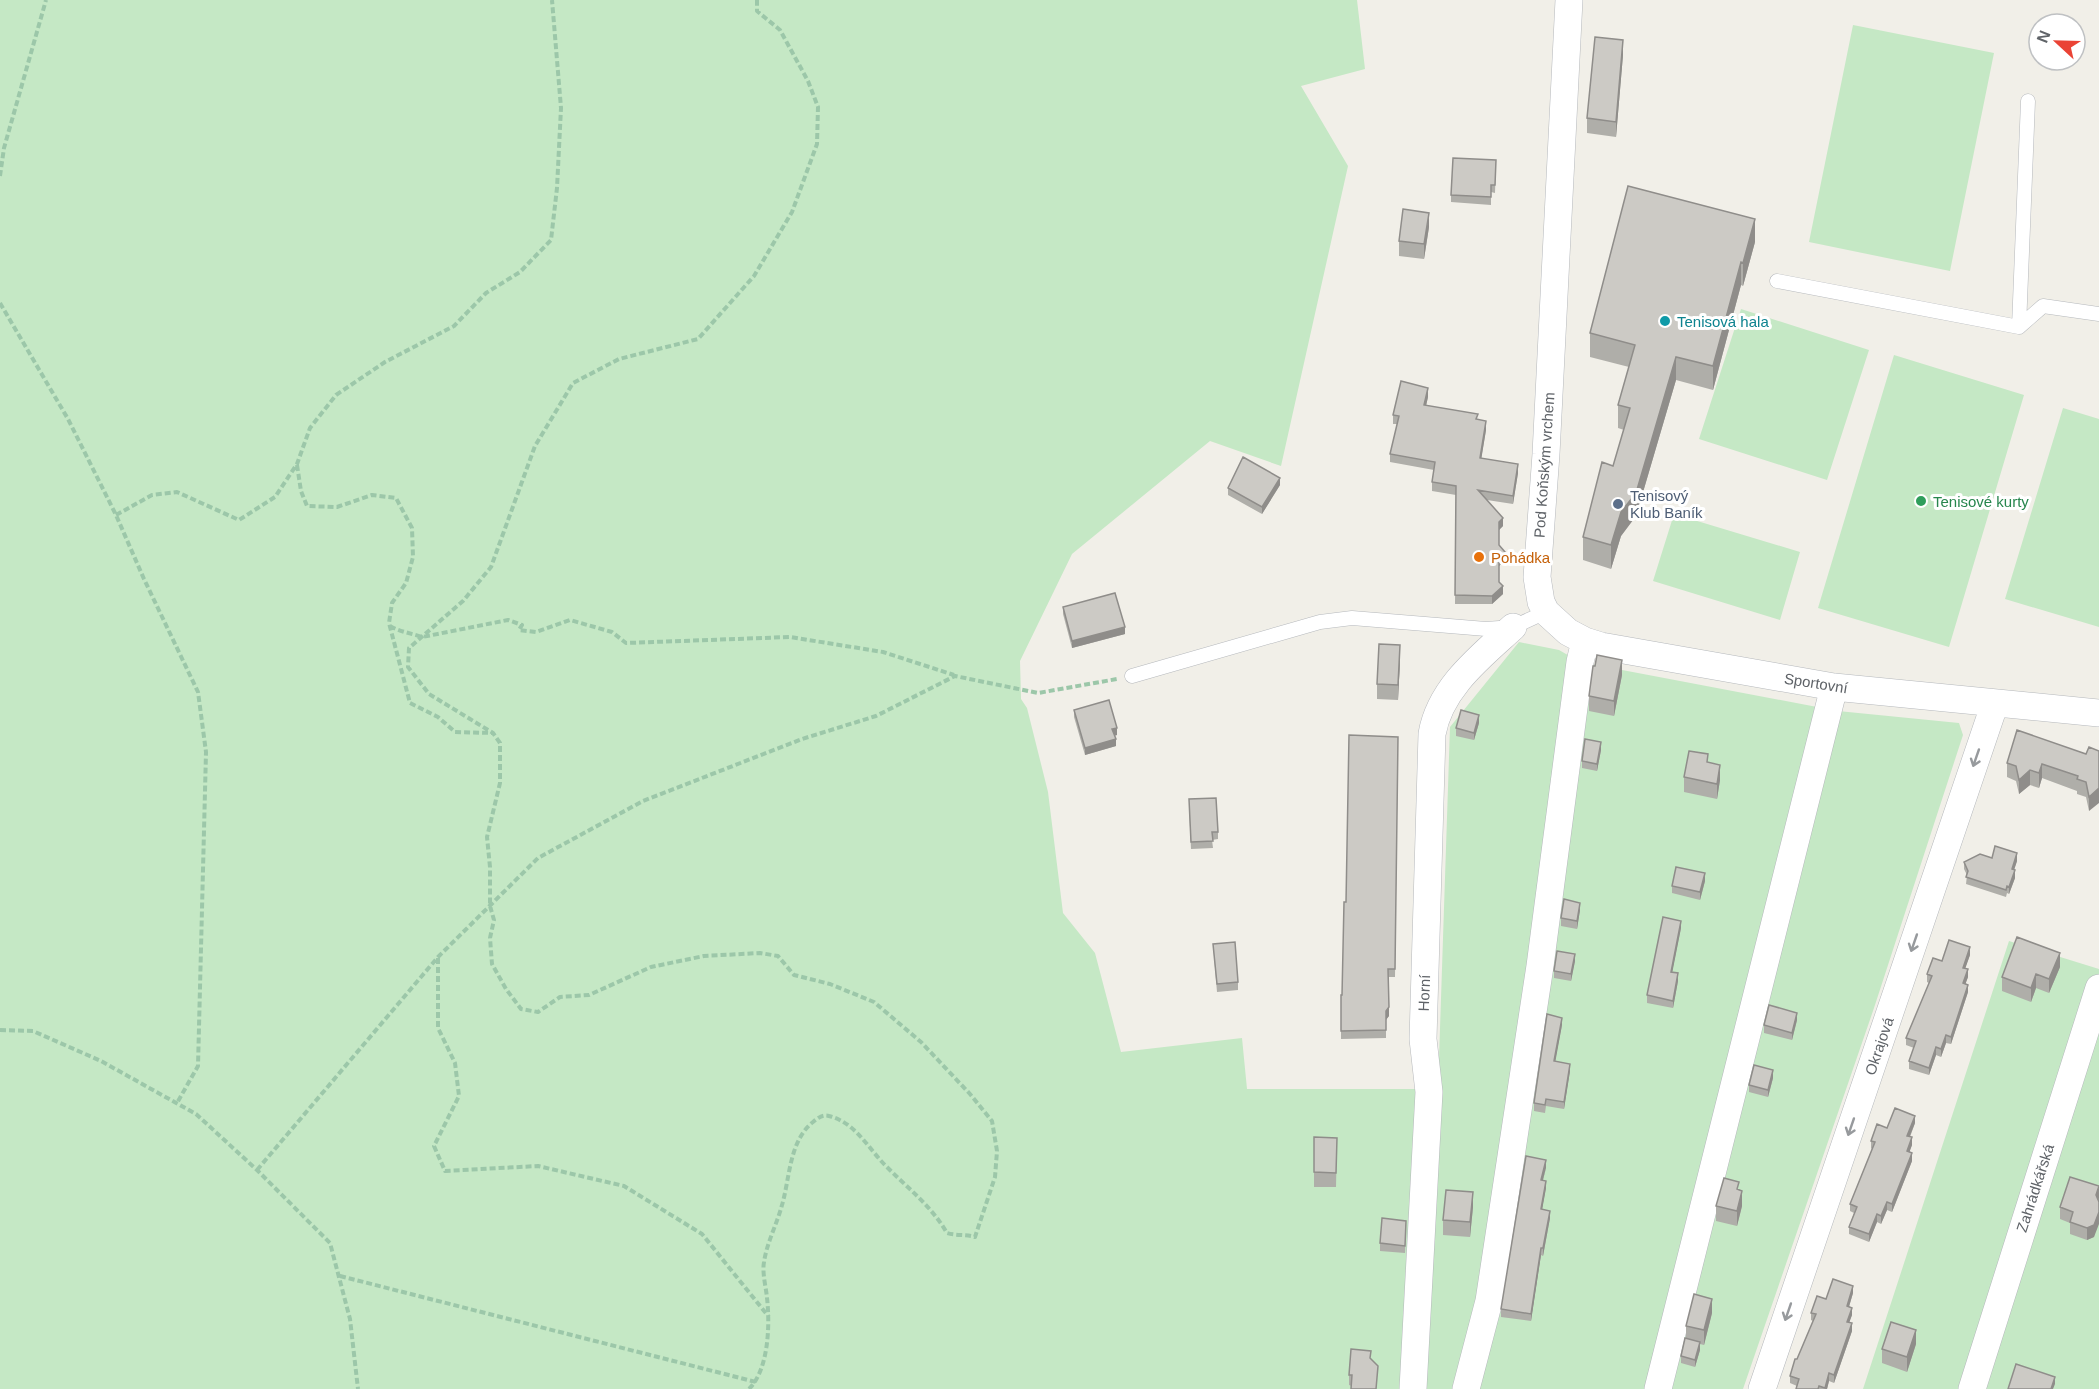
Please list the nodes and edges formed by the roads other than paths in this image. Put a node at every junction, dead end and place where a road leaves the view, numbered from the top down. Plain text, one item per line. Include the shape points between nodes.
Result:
1 (1569, 0) edge
2 (2028, 101) dead end
3 (1777, 282) dead end
4 (2099, 314) edge
5 (2019, 327) junction
6 (1546, 612) junction
7 (1513, 627) junction
8 (1585, 641) junction
9 (1132, 676) road end
10 (1834, 687) junction
11 (1995, 703) junction
12 (2099, 714) edge
13 (2099, 988) edge
14 (1413, 1389) edge
15 (1466, 1389) edge
16 (1658, 1389) edge
17 (1762, 1389) edge
18 (1972, 1389) edge

1 - 6 street, Pod Koňským vrchem via 1537,577
2 - 5 lane
3 - 5 lane
4 - 5 lane via 2043,306
6 - 7 lane
6 - 8 street, Sportovní via 1557,624
7 - 9 lane via 1457,628 1352,618 1320,622
7 - 14 street, Horní via 1444,699 1432,734 1423,1039 1429,1092
8 - 10 street, Sportovní
8 - 15 street via 1489,1302
10 - 11 street, Sportovní
10 - 16 street
11 - 12 street, Sportovní
11 -> 17 street, Okrajová
13 - 18 street, Zahrádkářská

